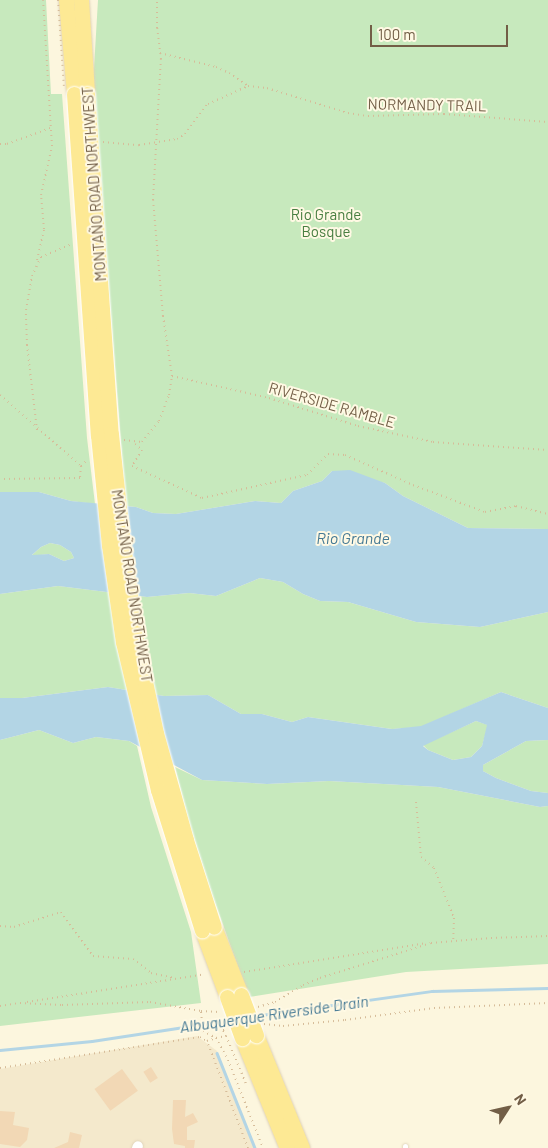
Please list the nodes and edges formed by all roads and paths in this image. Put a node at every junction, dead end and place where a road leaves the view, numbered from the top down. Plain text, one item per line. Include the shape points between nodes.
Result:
1 (43, 0) edge
2 (66, 0) edge
3 (81, 0) edge
4 (157, 0) edge
5 (160, 53) junction
6 (248, 86) junction
7 (81, 94) junction
8 (548, 122) edge
9 (50, 128) junction
10 (100, 141) dead end
11 (155, 143) junction
12 (0, 144) edge
13 (76, 241) dead end
14 (37, 262) junction
15 (172, 376) junction
16 (0, 395) edge
17 (37, 430) junction
18 (125, 440) dead end
19 (135, 443) junction
20 (548, 450) edge
21 (0, 479) edge
22 (548, 514) edge
23 (416, 802) dead end
24 (0, 926) edge
25 (208, 929) junction
26 (548, 936) edge
27 (453, 941) junction
28 (431, 943) junction
29 (210, 974) dead end
30 (232, 974) junction
31 (174, 978) junction
32 (234, 996) junction
33 (548, 1003) edge
34 (20, 1004) junction
35 (0, 1006) edge
36 (258, 1007) dead end
37 (201, 1011) junction
38 (220, 1012) dead end
39 (248, 1031) junction
40 (226, 1036) junction
41 (216, 1038) junction
42 (207, 1040) junction
43 (0, 1068) edge
44 (249, 1089) dead end
45 (248, 1148) edge
46 (263, 1148) edge
47 (287, 1148) edge
48 (302, 1148) edge

1 - 9 path
2 - 7 main road, MONTAÑO ROAD NORTHWEST
3 - 7 main road, MONTAÑO ROAD NORTHWEST
4 - 5 path
5 - 6 path via 216,67
5 - 11 path
6 - 8 path, NORMANDY TRAIL via 284,92 368,116 444,114
6 - 11 path via 208,104 185,134 177,139
7 - 25 main road, MONTAÑO ROAD NORTHWEST, bridge via 122,545 136,639 156,733
9 - 12 path
9 - 14 path via 52,146 41,195 44,228
10 - 11 path via 139,145
11 - 15 path via 154,200 163,316
13 - 14 path via 68,247 46,253
14 - 17 path via 26,310
15 - 19 path via 160,421 142,442
15 - 20 path, RIVERSIDE RAMBLE via 269,398 358,426 433,442
16 - 17 path
17 - 21 path via 81,466 80,478
18 - 19 path
19 - 22 path via 142,450 132,466 202,498 307,475 328,454 337,454 485,512 516,506
23 - 27 path via 421,857 434,868 451,910
24 - 31 path via 14,927 61,912 93,956 133,959 151,973
25 - 30 main road, MONTAÑO ROAD NORTHWEST
25 - 32 main road, MONTAÑO ROAD NORTHWEST
26 - 27 path
27 - 28 path
28 - 30 path
28 - 36 path via 320,978 275,1002
29 - 31 path
30 - 32 main road, MONTAÑO ROAD NORTHWEST
31 - 34 path
32 - 39 main road, MONTAÑO ROAD NORTHWEST, bridge
33 - 39 path via 434,1008
34 - 35 path
34 - 37 path via 150,1002
37 - 38 path
37 - 41 path via 203,1031
39 - 40 path via 223,1030
39 - 47 main road, MONTAÑO ROAD NORTHWEST
39 - 48 main road, MONTAÑO ROAD NORTHWEST
40 - 41 path
40 - 44 path
41 - 42 path
41 - 46 path
42 - 43 path via 200,1037
42 - 45 path

